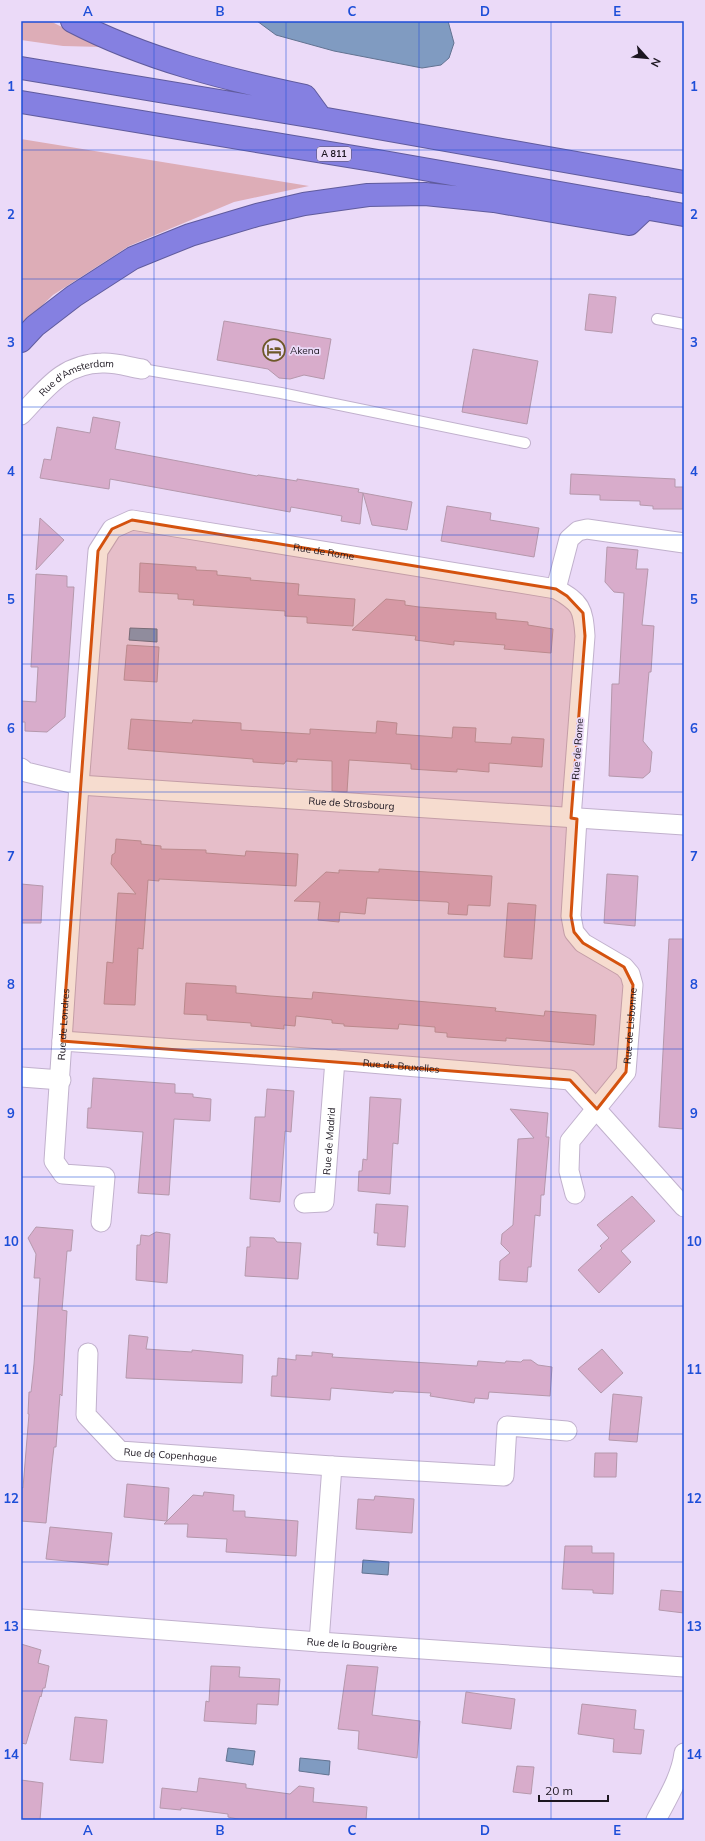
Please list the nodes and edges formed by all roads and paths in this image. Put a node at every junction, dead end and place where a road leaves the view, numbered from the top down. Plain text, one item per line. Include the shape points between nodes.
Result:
1 (72, 21) edge
2 (21, 68) edge
3 (21, 102) edge
4 (321, 118) junction
5 (684, 182) edge
6 (646, 208) junction
7 (684, 215) edge
8 (657, 319) dead end
9 (684, 324) edge
10 (21, 340) edge
11 (142, 369) joint
12 (21, 415) edge
13 (525, 444) dead end
14 (684, 543) edge
15 (556, 589) junction
16 (21, 768) edge
17 (79, 785) junction
18 (574, 819) junction
19 (684, 825) edge
20 (62, 1041) junction
21 (335, 1060) junction
22 (21, 1077) edge
23 (60, 1080) junction
24 (598, 1109) junction
25 (575, 1194) dead end
26 (304, 1203) dead end
27 (684, 1207) edge
28 (100, 1222) dead end
29 (88, 1353) dead end
30 (567, 1430) dead end
31 (332, 1466) junction
32 (21, 1619) edge
33 (319, 1642) junction
34 (684, 1667) edge
35 (684, 1753) edge
36 (656, 1820) edge

1 - 4 highway via 132,48 176,64 305,96
2 - 4 highway
3 - 6 highway, A 811
4 - 5 highway
6 - 7 highway, A 811
6 - 10 highway via 629,224 494,201 425,194 368,195 304,204 190,235 133,258 74,296
8 - 9 lane
11 - 12 street, Rue d'Amsterdam via 103,362 80,365 60,375
11 - 13 lane via 281,392
14 - 15 street via 587,529 578,531 570,539
15 - 17 street, Rue de Rome via 132,520 112,529 98,551
15 - 18 street, Rue de Rome via 571,599 583,613 585,636
16 - 17 street, Rue de Strasbourg via 26,772
17 - 18 street, Rue de Strasbourg
17 - 20 street, Rue de Londres
18 - 19 street, Rue de Strasbourg
18 - 24 street, Rue de Lisbonne via 571,916 574,932 583,943 624,967 630,974 633,985 626,1072
20 - 21 street, Rue de Bruxelles
20 - 23 street, Rue de Londres
21 - 24 street, Rue de Bruxelles via 570,1080
21 - 26 street, Rue de Madrid via 324,1202
22 - 23 street
23 - 28 street, Rue de Londres via 54,1161 63,1174 104,1177
24 - 25 street, Rue de Lisbonne via 570,1141 569,1171
24 - 27 street, Rue de Bruxelles
29 - 31 street, Rue de Copenhague via 86,1415 120,1451
30 - 31 street, Rue de Copenhague via 507,1426 504,1476
31 - 33 street
32 - 33 street, Rue de la Bougrière
33 - 34 street, Rue de la Bougrière
35 - 36 street via 672,1791

